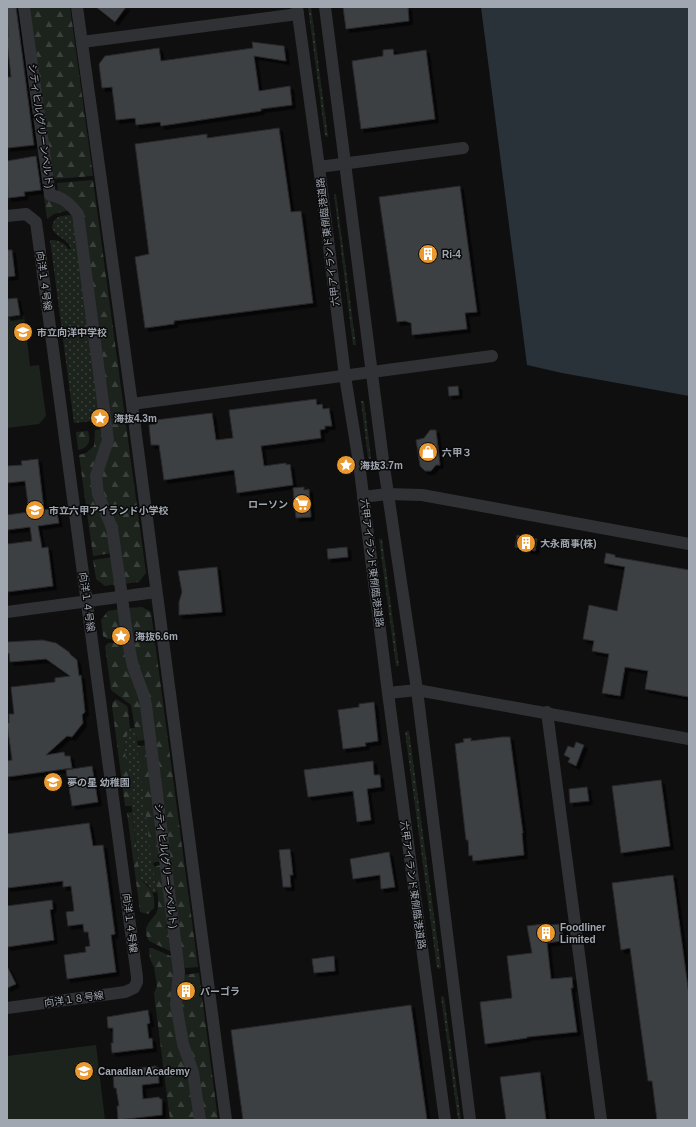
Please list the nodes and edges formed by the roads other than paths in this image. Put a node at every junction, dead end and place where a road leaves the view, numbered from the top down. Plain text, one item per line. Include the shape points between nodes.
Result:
1 (24, 7) edge
2 (77, 7) edge
3 (325, 7) edge
4 (298, 10) edge
5 (82, 42) junction
6 (463, 148) dead end
7 (344, 164) junction
8 (319, 167) junction
9 (7, 216) edge
10 (492, 356) dead end
11 (372, 372) junction
12 (345, 376) junction
13 (132, 404) junction
14 (387, 494) junction
15 (363, 497) junction
16 (689, 544) edge
17 (156, 592) junction
18 (87, 602) junction
19 (7, 612) edge
20 (417, 690) junction
21 (388, 694) junction
22 (547, 712) junction
23 (689, 739) edge
24 (137, 982) joint
25 (7, 1008) edge
26 (200, 1120) edge
27 (226, 1120) edge
28 (445, 1120) edge
29 (470, 1120) edge
30 (601, 1120) edge

1 - 26 street, シティヒル(グリーンベルト), bridge via 50,194 68,202 78,214 108,440 96,476 98,494 112,528 133,664 146,705 179,972 176,1004 183,1044 193,1072
2 - 5 street
3 - 7 street
4 - 5 street
4 - 8 street, 六甲アイランド東側臨港道路
5 - 13 street
6 - 7 street
7 - 8 street
7 - 11 street
8 - 12 street, 六甲アイランド東側臨港道路
9 - 18 street, 向洋１４号線 via 26,214 36,222
10 - 11 street
11 - 12 street
11 - 14 street
12 - 13 street
12 - 15 street, 六甲アイランド東側臨港道路
13 - 17 street
14 - 15 street
14 - 16 street via 422,494
14 - 20 street
15 - 21 street, 六甲アイランド東側臨港道路
17 - 18 street
17 - 27 street
18 - 19 street
18 - 24 street, 向洋１４号線
20 - 21 street
20 - 22 street
20 - 29 street
21 - 28 street, 六甲アイランド東側臨港道路
22 - 23 street
22 - 30 street
24 - 25 street, 向洋１８号線 via 134,988 125,992

